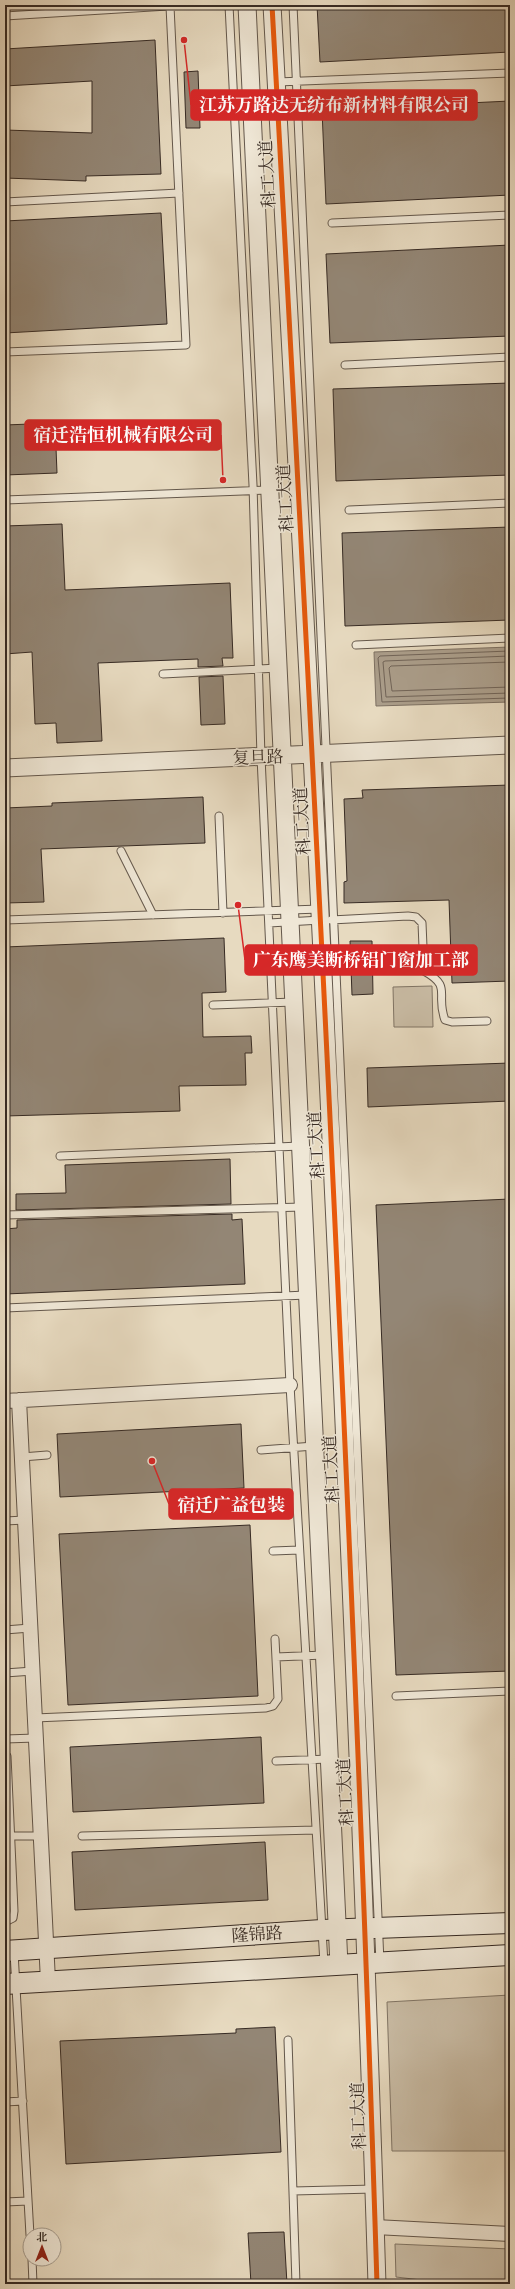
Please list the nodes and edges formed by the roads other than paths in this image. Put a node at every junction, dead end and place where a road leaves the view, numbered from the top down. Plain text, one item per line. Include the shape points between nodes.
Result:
1 (184, 5) edge
2 (229, 5) edge
3 (247, 5) edge
4 (272, 5) edge
5 (293, 5) edge
6 (170, 6) edge
7 (5, 16) edge
8 (510, 72) edge
9 (276, 82) junction
10 (297, 82) junction
11 (179, 193) junction
12 (5, 202) edge
13 (510, 215) edge
14 (332, 222) dead end
15 (5, 352) edge
16 (510, 357) edge
17 (345, 365) dead end
18 (261, 490) junction
19 (5, 500) edge
20 (510, 503) edge
21 (349, 510) dead end
22 (510, 638) edge
23 (356, 645) dead end
24 (278, 668) junction
25 (258, 669) junction
26 (163, 674) dead end
27 (510, 746) edge
28 (320, 754) junction
29 (282, 756) junction
30 (261, 757) junction
31 (5, 768) edge
32 (219, 816) dead end
33 (121, 851) dead end
34 (268, 911) junction
35 (223, 912) junction
36 (154, 915) junction
37 (289, 916) junction
38 (325, 916) junction
39 (5, 920) edge
40 (269, 923) junction
41 (293, 1002) junction
42 (272, 1003) junction
43 (213, 1005) dead end
44 (487, 1021) dead end
45 (279, 1146) junction
46 (300, 1146) junction
47 (60, 1156) dead end
48 (303, 1207) junction
49 (282, 1208) junction
50 (5, 1215) edge
51 (307, 1295) junction
52 (286, 1296) junction
53 (5, 1308) edge
54 (290, 1385) junction
55 (12, 1401) edge
56 (314, 1446) junction
57 (293, 1447) junction
58 (261, 1450) dead end
59 (47, 1455) dead end
60 (22, 1457) junction
61 (25, 1520) junction
62 (5, 1521) edge
63 (300, 1550) junction
64 (273, 1551) dead end
65 (30, 1628) junction
66 (5, 1630) edge
67 (275, 1639) dead end
68 (324, 1655) junction
69 (306, 1656) junction
70 (276, 1657) junction
71 (32, 1671) junction
72 (5, 1673) edge
73 (510, 1691) edge
74 (396, 1696) dead end
75 (35, 1718) junction
76 (36, 1738) junction
77 (5, 1739) edge
78 (7, 1756) dead end
79 (312, 1759) junction
80 (329, 1759) junction
81 (276, 1762) dead end
82 (316, 1830) junction
83 (11, 1836) junction
84 (40, 1836) junction
85 (82, 1836) dead end
86 (5, 1922) edge
87 (510, 1922) edge
88 (372, 1928) junction
89 (330, 1930) junction
90 (46, 1948) junction
91 (10, 1950) edge
92 (510, 1955) edge
93 (374, 1963) junction
94 (331, 1965) junction
95 (48, 1981) junction
96 (10, 1983) edge
97 (288, 2040) dead end
98 (23, 2101) junction
99 (5, 2102) edge
100 (374, 2189) junction
101 (293, 2191) junction
102 (28, 2201) junction
103 (5, 2202) edge
104 (30, 2227) edge
105 (376, 2227) junction
106 (510, 2234) edge
107 (32, 2267) edge
108 (33, 2284) edge
109 (296, 2284) edge
110 (377, 2284) edge

1 - 6 lane
2 - 18 lane
3 - 18 street, 科工大道
4 - 9 street, 科工大道
5 - 10 lane
6 - 7 lane
6 - 11 lane
8 - 10 lane
9 - 10 lane
9 - 28 street, 科工大道
10 - 28 lane
11 - 12 lane
11 - 15 lane via 186,345
13 - 14 lane
16 - 17 lane
18 - 19 lane
18 - 24 street, 科工大道
18 - 25 lane
20 - 21 lane
22 - 23 lane
24 - 25 lane
24 - 29 street, 科工大道
25 - 26 lane
25 - 30 lane
27 - 28 street, 复旦路
28 - 29 street, 复旦路
28 - 38 street, 科工大道
29 - 30 street, 复旦路
29 - 37 street, 科工大道
30 - 31 street, 复旦路
30 - 34 lane
32 - 35 lane
33 - 36 lane
34 - 35 lane
34 - 37 lane
34 - 40 lane
35 - 36 lane
36 - 39 lane
37 - 38 lane
37 - 38 lane
37 - 40 lane
37 - 41 street, 科工大道
38 - 44 lane via 416,917 422,923 424,971 437,978 441,986 442,1012 445,1020
38 - 88 street, 科工大道
40 - 42 lane
41 - 42 lane
41 - 46 street, 科工大道
42 - 43 lane
42 - 45 lane
45 - 46 lane
45 - 47 lane
45 - 49 lane
46 - 48 street, 科工大道
48 - 49 lane
48 - 51 street, 科工大道
49 - 50 lane
49 - 52 lane
51 - 52 lane
51 - 56 street, 科工大道
52 - 53 lane
52 - 54 lane
54 - 55 street
54 - 57 lane
55 - 60 street
56 - 57 lane
56 - 68 street, 科工大道
57 - 58 lane
57 - 63 lane
59 - 60 lane
60 - 61 street
61 - 62 lane
61 - 65 street
63 - 64 lane
63 - 69 lane
65 - 66 lane
65 - 71 street
67 - 70 lane
68 - 69 lane
68 - 80 street, 科工大道
69 - 70 lane
69 - 79 lane
70 - 75 lane via 278,1699 273,1706 266,1708
71 - 72 lane
71 - 75 street
73 - 74 lane
75 - 76 street
76 - 77 lane
76 - 84 street
78 - 83 lane
79 - 80 lane
79 - 81 lane
79 - 82 lane
80 - 89 street, 科工大道
82 - 85 lane
82 - 89 lane
83 - 84 lane
83 - 86 lane via 14,1918
84 - 90 street
87 - 88 main road, 隆锦路
88 - 89 main road, 隆锦路
88 - 93 street, 科工大道
89 - 90 main road, 隆锦路
89 - 94 street, 科工大道
90 - 91 main road, 隆锦路
90 - 95 street
91 - 96 lane
92 - 93 main road, 隆锦路
93 - 94 main road, 隆锦路
93 - 100 street, 科工大道
94 - 95 main road, 隆锦路
95 - 96 main road, 隆锦路
96 - 98 lane
97 - 101 lane
98 - 99 lane
98 - 102 lane
100 - 101 lane
100 - 105 street, 科工大道
101 - 109 lane
102 - 103 lane
102 - 104 lane
105 - 106 street
105 - 110 street, 科工大道
107 - 108 lane

